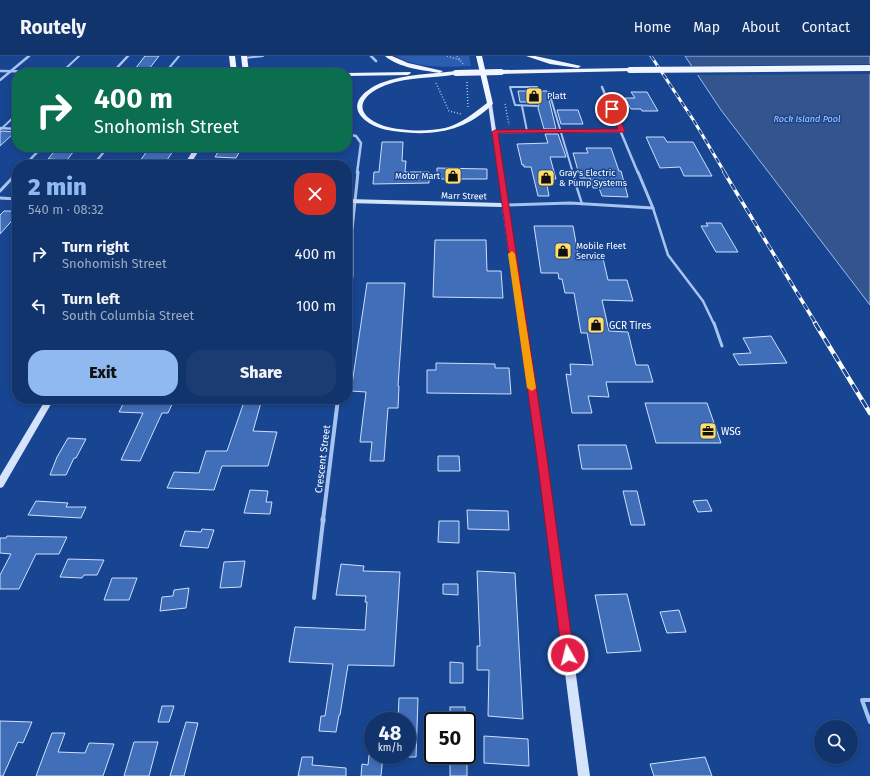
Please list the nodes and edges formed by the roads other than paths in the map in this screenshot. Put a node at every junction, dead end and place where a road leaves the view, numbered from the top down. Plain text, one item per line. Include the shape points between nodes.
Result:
1 (29, 56) edge
2 (79, 56) edge
3 (128, 56) edge
4 (178, 56) edge
5 (232, 56) edge
6 (263, 56) edge
7 (371, 56) edge
8 (388, 56) edge
9 (479, 56) edge
10 (529, 56) edge
11 (244, 57) edge
12 (376, 61) dead end
13 (15, 68) edge
14 (66, 68) edge
15 (117, 68) edge
16 (169, 68) edge
17 (233, 68) edge
18 (245, 68) edge
19 (870, 68) edge
20 (630, 70) junction
21 (0, 71) edge
22 (11, 71) joint
23 (456, 73) junction
24 (352, 74) edge
25 (0, 80) edge
26 (537, 87) dead end
27 (602, 87) dead end
28 (549, 92) dead end
29 (490, 104) junction
30 (522, 106) junction
31 (537, 106) dead end
32 (12, 119) edge
33 (1, 129) edge
34 (12, 129) edge
35 (561, 131) junction
36 (622, 131) junction
37 (495, 132) junction
38 (527, 132) junction
39 (352, 135) edge
40 (37, 152) edge
41 (104, 152) edge
42 (30, 160) edge
43 (97, 160) edge
44 (12, 178) edge
45 (0, 191) edge
46 (0, 198) edge
47 (12, 199) edge
48 (354, 202) junction
49 (582, 204) junction
50 (504, 205) junction
51 (653, 208) junction
52 (352, 230) edge
53 (352, 230) edge
54 (352, 276) edge
55 (722, 346) dead end
56 (47, 404) edge
57 (337, 404) edge
58 (0, 484) edge
59 (324, 521) joint
60 (314, 598) dead end
61 (870, 700) edge
62 (870, 722) edge
63 (584, 776) edge

1 - 13 street
2 - 14 lane
3 - 15 street
4 - 16 lane
5 - 17 main road
6 - 11 lane
7 - 12 street
8 - 23 main road via 412,66
9 - 29 main road
10 - 20 main road via 586,68
11 - 18 main road
19 - 20 main road, bridge
20 - 23 main road, bridge
21 - 22 street
22 - 25 street
23 - 24 main road
23 - 29 main road via 401,79 374,88 362,98 360,112 366,119 391,129 430,132 457,126
26 - 30 lane via 510,88 515,106
27 - 36 street
28 - 35 lane
29 - 37 main road
30 - 31 lane
30 - 38 lane
32 - 33 lane
33 - 34 street
35 - 36 street
35 - 38 street
35 - 49 lane
36 - 51 street
37 - 38 street
37 - 50 main road
39 - 48 street via 361,143
40 - 42 street
41 - 43 lane
44 - 45 street
46 - 47 street
48 - 50 main road, Marr Street
48 - 52 street
49 - 50 street, Marr Street
49 - 51 street, Marr Street
50 - 63 main road via 542,458
51 - 55 lane via 668,256 704,301
53 - 54 street
56 - 58 main road
57 - 59 street, Crescent Street
59 - 60 lane
61 - 62 lane via 862,700

